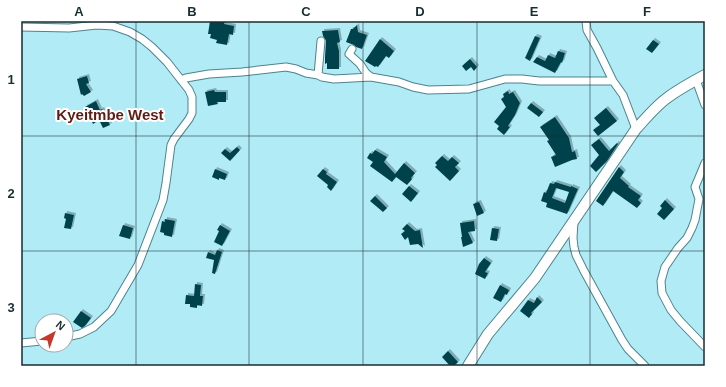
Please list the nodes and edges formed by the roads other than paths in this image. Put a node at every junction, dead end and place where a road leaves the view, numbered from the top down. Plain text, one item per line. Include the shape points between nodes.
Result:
1 (586, 21) edge
2 (21, 27) edge
3 (321, 41) dead end
4 (352, 49) dead end
5 (318, 74) junction
6 (194, 76) junction
7 (371, 77) junction
8 (700, 78) edge
9 (181, 80) junction
10 (613, 80) junction
11 (189, 90) junction
12 (705, 105) edge
13 (636, 129) junction
14 (705, 163) edge
15 (574, 221) junction
16 (74, 335) edge
17 (34, 342) edge
18 (21, 343) edge
19 (705, 347) edge
20 (468, 366) edge
21 (645, 366) edge

1 - 10 street via 586,30
2 - 9 street via 113,26 142,39 167,62
3 - 5 street
4 - 7 street via 349,54
5 - 6 street via 286,67
5 - 7 street via 334,79
6 - 9 street
6 - 11 street
7 - 10 street via 428,90 469,89 505,79
8 - 12 street
8 - 13 street via 666,98
9 - 11 street
10 - 13 street via 623,95
11 - 16 street via 192,97 192,113 171,145 163,200 138,265 111,311 94,327
13 - 15 street
14 - 19 street via 695,187 699,199 695,220 687,238 665,267 661,281 665,301
15 - 20 street via 535,278 488,334
15 - 21 street via 576,255 622,340
17 - 18 street

